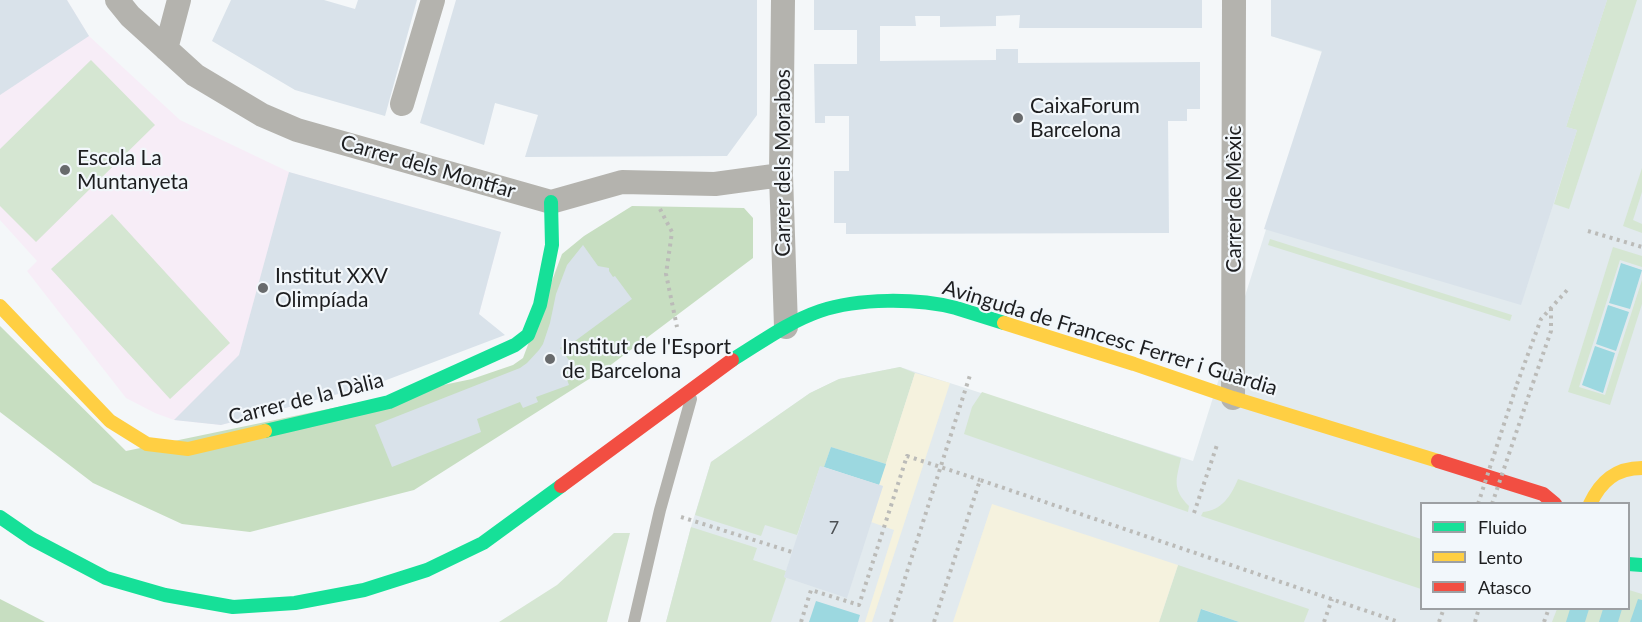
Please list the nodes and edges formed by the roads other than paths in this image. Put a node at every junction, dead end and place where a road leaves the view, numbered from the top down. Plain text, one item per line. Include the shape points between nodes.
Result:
1 (117, 0) edge
2 (179, 0) edge
3 (433, 0) edge
4 (783, 0) edge
5 (1234, 0) edge
6 (166, 49) junction
7 (402, 104) dead end
8 (781, 175) junction
9 (551, 202) junction
10 (0, 306) edge
11 (786, 327) junction
12 (695, 387) junction
13 (1233, 398) junction
14 (1638, 464) edge
15 (1564, 492) dead end
16 (1543, 494) junction
17 (1591, 494) edge
18 (1553, 502) edge
19 (0, 517) edge
20 (634, 622) edge

1 - 6 street, Carrer dels Montfar
2 - 6 street
3 - 7 street
4 - 8 street, Carrer dels Morabos
5 - 13 street, Carrer de Mèxic
6 - 9 street, Carrer dels Montfar via 195,75 262,115 297,130
8 - 9 street via 715,184 622,182
8 - 11 street, Carrer dels Morabos
9 - 10 street, Carrer de la Dàlia via 552,245 540,305 528,335 515,345 389,402 189,449 147,444 110,421
11 - 12 street, Avinguda de Francesc Ferrer i Guàrdia
11 - 13 street, Avinguda de Francesc Ferrer i Guàrdia via 820,311 856,303 918,302 955,308
12 - 19 street, Avinguda de Francesc Ferrer i Guàrdia via 483,543 427,570 364,590 295,603 233,607 165,595 106,578 32,539
12 - 20 lane
13 - 16 street, Avinguda de Francesc Ferrer i Guàrdia
14 - 17 street via 1607,478
15 - 16 street, Avinguda de Francesc Ferrer i Guàrdia
16 - 18 street, Avinguda de Francesc Ferrer i Guàrdia

